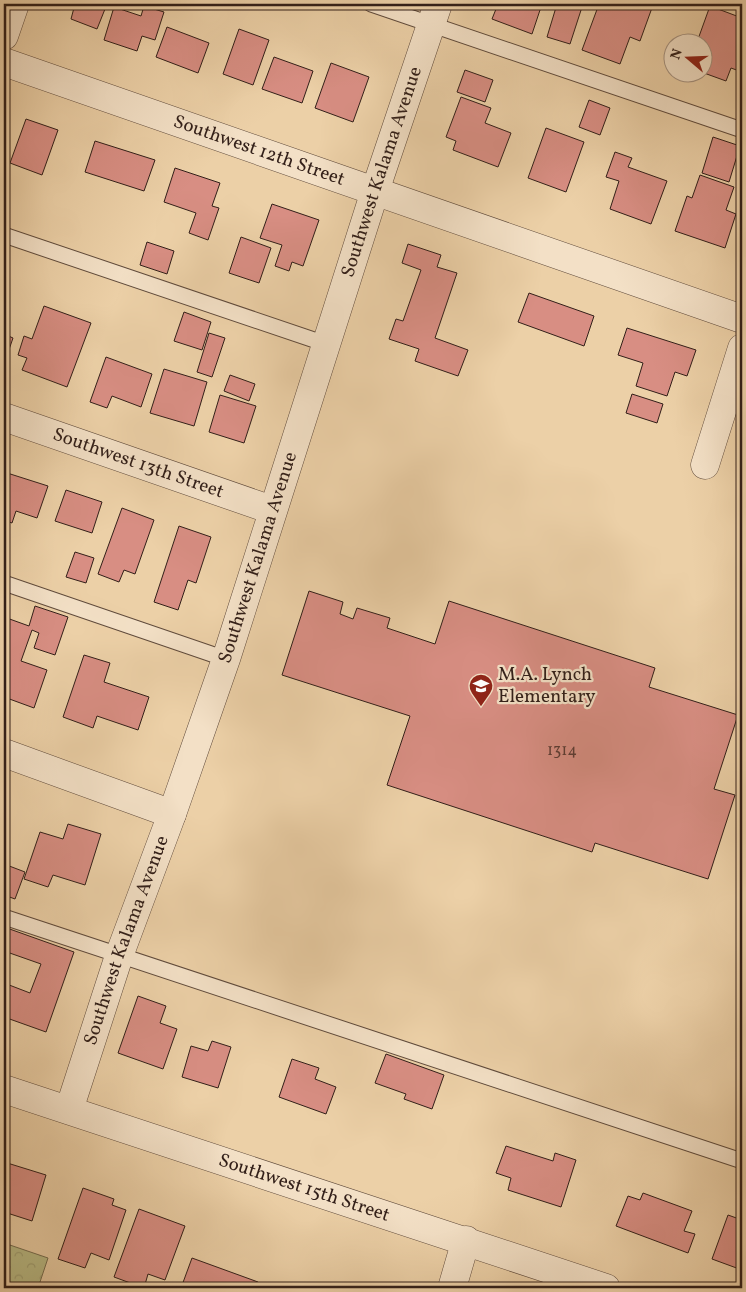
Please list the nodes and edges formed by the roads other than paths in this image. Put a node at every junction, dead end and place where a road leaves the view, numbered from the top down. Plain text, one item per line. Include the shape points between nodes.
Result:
1 (15, 4) edge
2 (370, 4) edge
3 (434, 14) edge
4 (4, 36) edge
5 (4, 62) edge
6 (742, 130) edge
7 (375, 191) junction
8 (4, 235) edge
9 (742, 318) edge
10 (326, 344) junction
11 (742, 348) edge
12 (4, 418) edge
13 (705, 465) dead end
14 (272, 510) junction
15 (4, 583) edge
16 (226, 658) junction
17 (4, 753) edge
18 (172, 814) junction
19 (4, 917) edge
20 (119, 956) junction
21 (4, 1089) edge
22 (69, 1110) junction
23 (742, 1161) edge
24 (466, 1240) junction
25 (452, 1288) edge
26 (606, 1288) edge

1 - 4 street
2 - 3 lane
3 - 6 lane
3 - 7 street, Southwest Kalama Avenue
5 - 7 street, Southwest 12th Street
7 - 9 street, Southwest 12th Street
7 - 10 street, Southwest Kalama Avenue
8 - 10 lane
10 - 14 street, Southwest Kalama Avenue
11 - 13 street
12 - 14 street, Southwest 13th Street
14 - 16 street, Southwest Kalama Avenue
15 - 16 lane
16 - 18 street, Southwest Kalama Avenue
17 - 18 street
18 - 20 street, Southwest Kalama Avenue
19 - 20 lane
20 - 22 street, Southwest Kalama Avenue
20 - 23 lane
21 - 22 street, Southwest 15th Street
22 - 24 street, Southwest 15th Street
24 - 25 street
24 - 26 street, Southwest 15th Street

